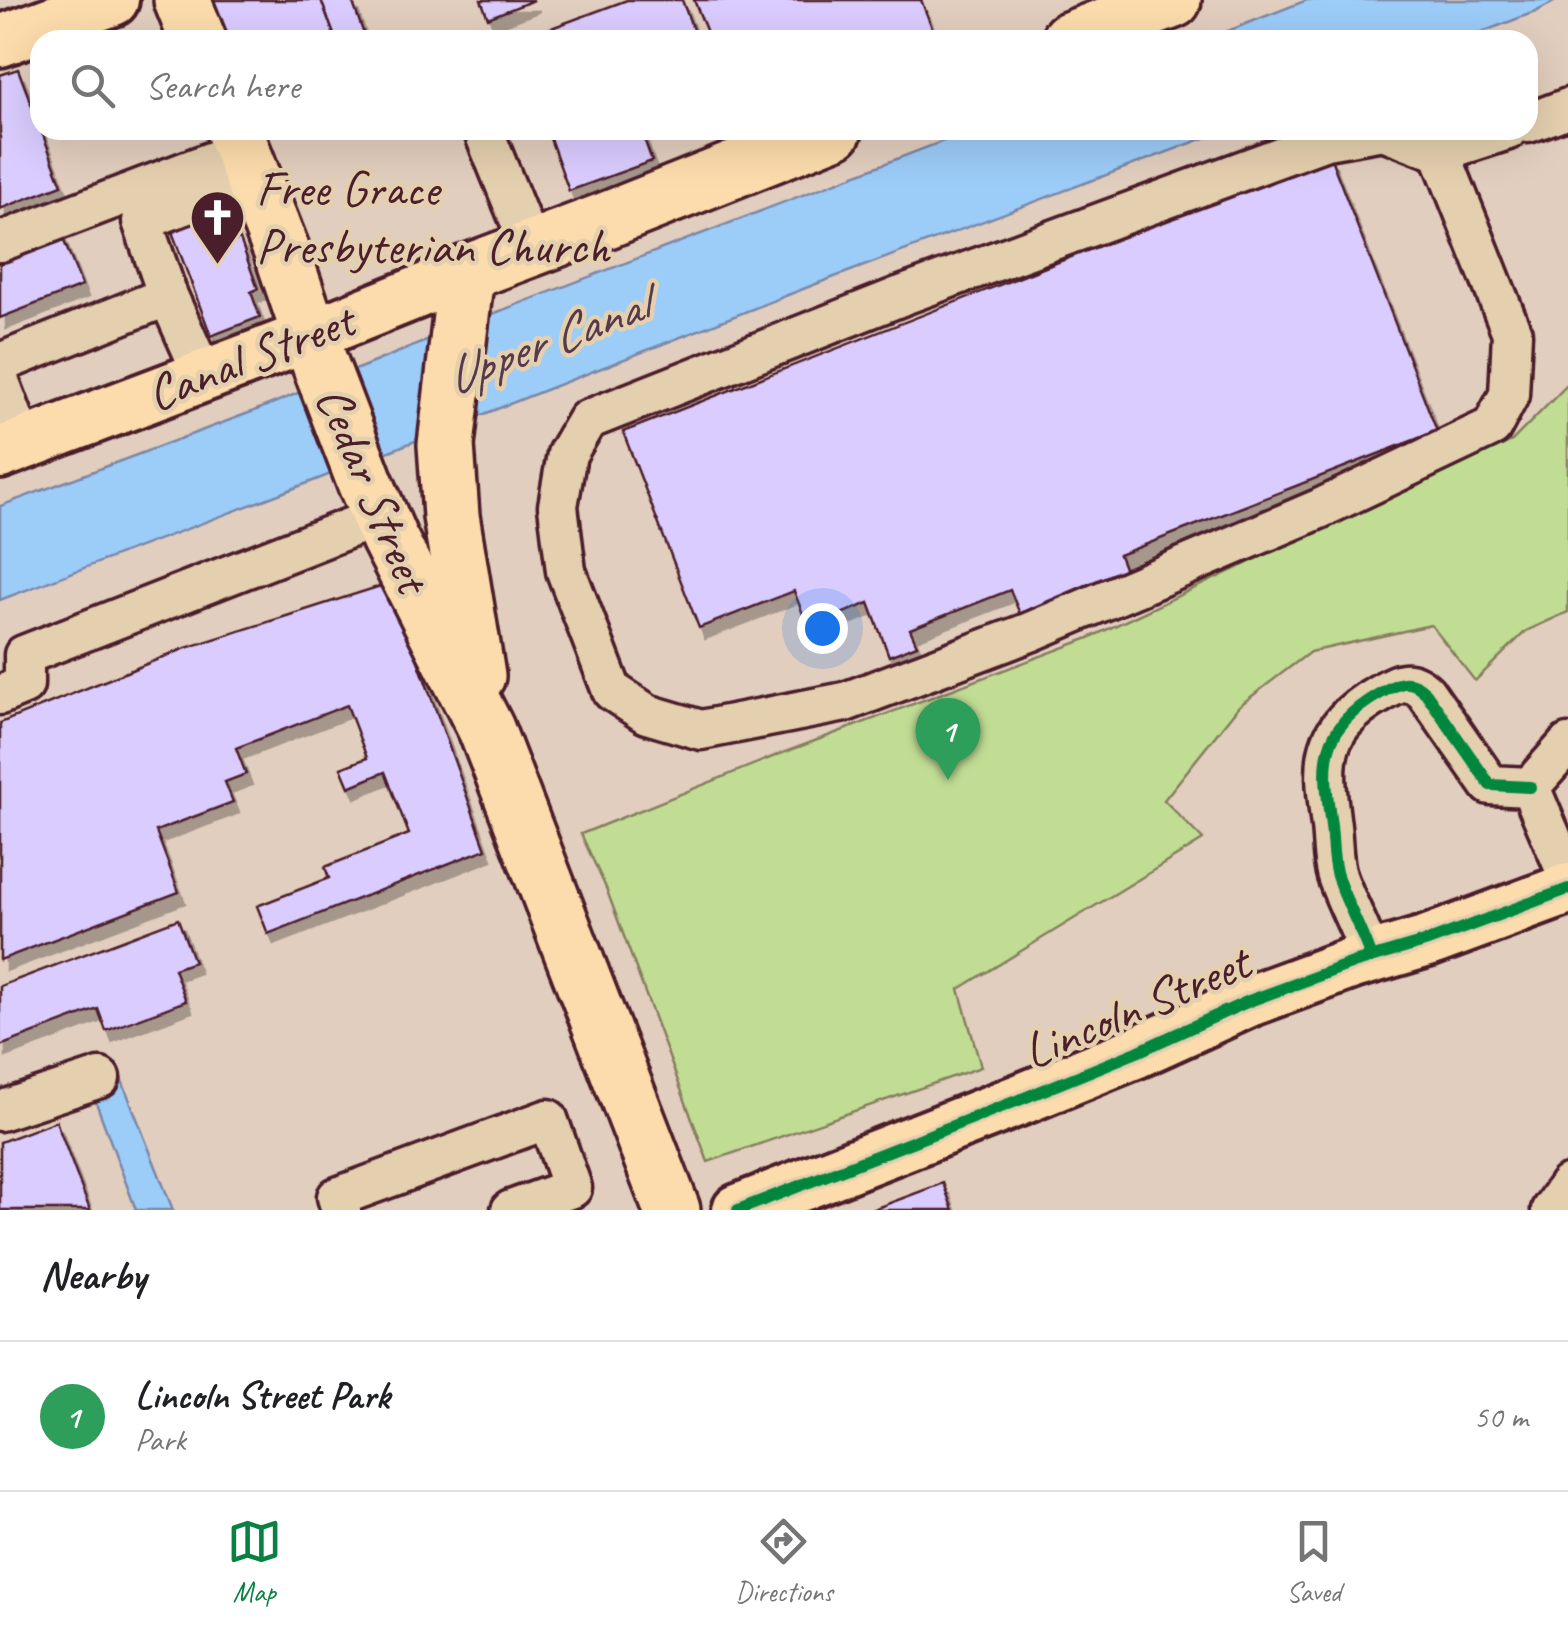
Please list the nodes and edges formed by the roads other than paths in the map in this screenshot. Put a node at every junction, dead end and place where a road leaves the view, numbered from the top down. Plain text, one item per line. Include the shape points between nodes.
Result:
1 (113, 0) edge
2 (182, 0) edge
3 (1173, 0) edge
4 (32, 30) edge
5 (194, 30) edge
6 (1095, 30) edge
7 (30, 31) edge
8 (0, 42) edge
9 (1568, 108) edge
10 (1538, 119) edge
11 (486, 140) edge
12 (809, 140) edge
13 (1326, 140) edge
14 (1409, 140) edge
15 (1477, 140) edge
16 (1440, 152) junction
17 (243, 153) edge
18 (0, 242) edge
19 (531, 248) junction
20 (464, 291) junction
21 (168, 296) junction
22 (315, 350) junction
23 (0, 364) edge
24 (203, 376) junction
25 (0, 382) edge
26 (12, 448) edge
27 (372, 499) junction
28 (0, 695) edge
29 (486, 729) junction
30 (1568, 744) edge
31 (1568, 765) edge
32 (1530, 786) junction
33 (1568, 876) edge
34 (1568, 889) edge
35 (1372, 958) junction
36 (100, 1078) dead end
37 (0, 1110) edge
38 (1568, 1185) edge
39 (341, 1210) edge
40 (511, 1210) edge
41 (672, 1210) edge
42 (738, 1210) edge
43 (1551, 1210) edge

1 - 4 main road
2 - 5 highway
3 - 6 highway
7 - 8 main road
9 - 10 street
11 - 19 street
12 - 19 highway, Canal Street
13 - 16 street via 588,420 567,454 558,506 566,571 612,691 647,714 701,730 845,702 1102,602 1492,427 1509,395 1512,333
14 - 16 street
15 - 16 street
17 - 18 street
17 - 21 street via 142,221
17 - 22 highway, Cedar Street
19 - 20 highway, Canal Street
20 - 22 main road, Canal Street
20 - 29 highway, Cedar Street via 446,445
21 - 23 street
21 - 24 street
22 - 24 main road, Canal Street
22 - 27 highway, Cedar Street
24 - 26 main road, Canal Street
25 - 26 street
27 - 28 street via 24,655 24,684
27 - 29 highway, Cedar Street
29 - 41 highway, Cedar Street
30 - 32 street
31 - 32 street
32 - 33 street
32 - 35 street via 1490,785 1417,684 1383,691 1340,725 1325,775 1337,876
34 - 35 main road, Lincoln Street
35 - 42 main road, Lincoln Street via 1249,1001 1040,1092
36 - 37 street
38 - 43 street
39 - 40 street via 337,1197 548,1119 572,1188

